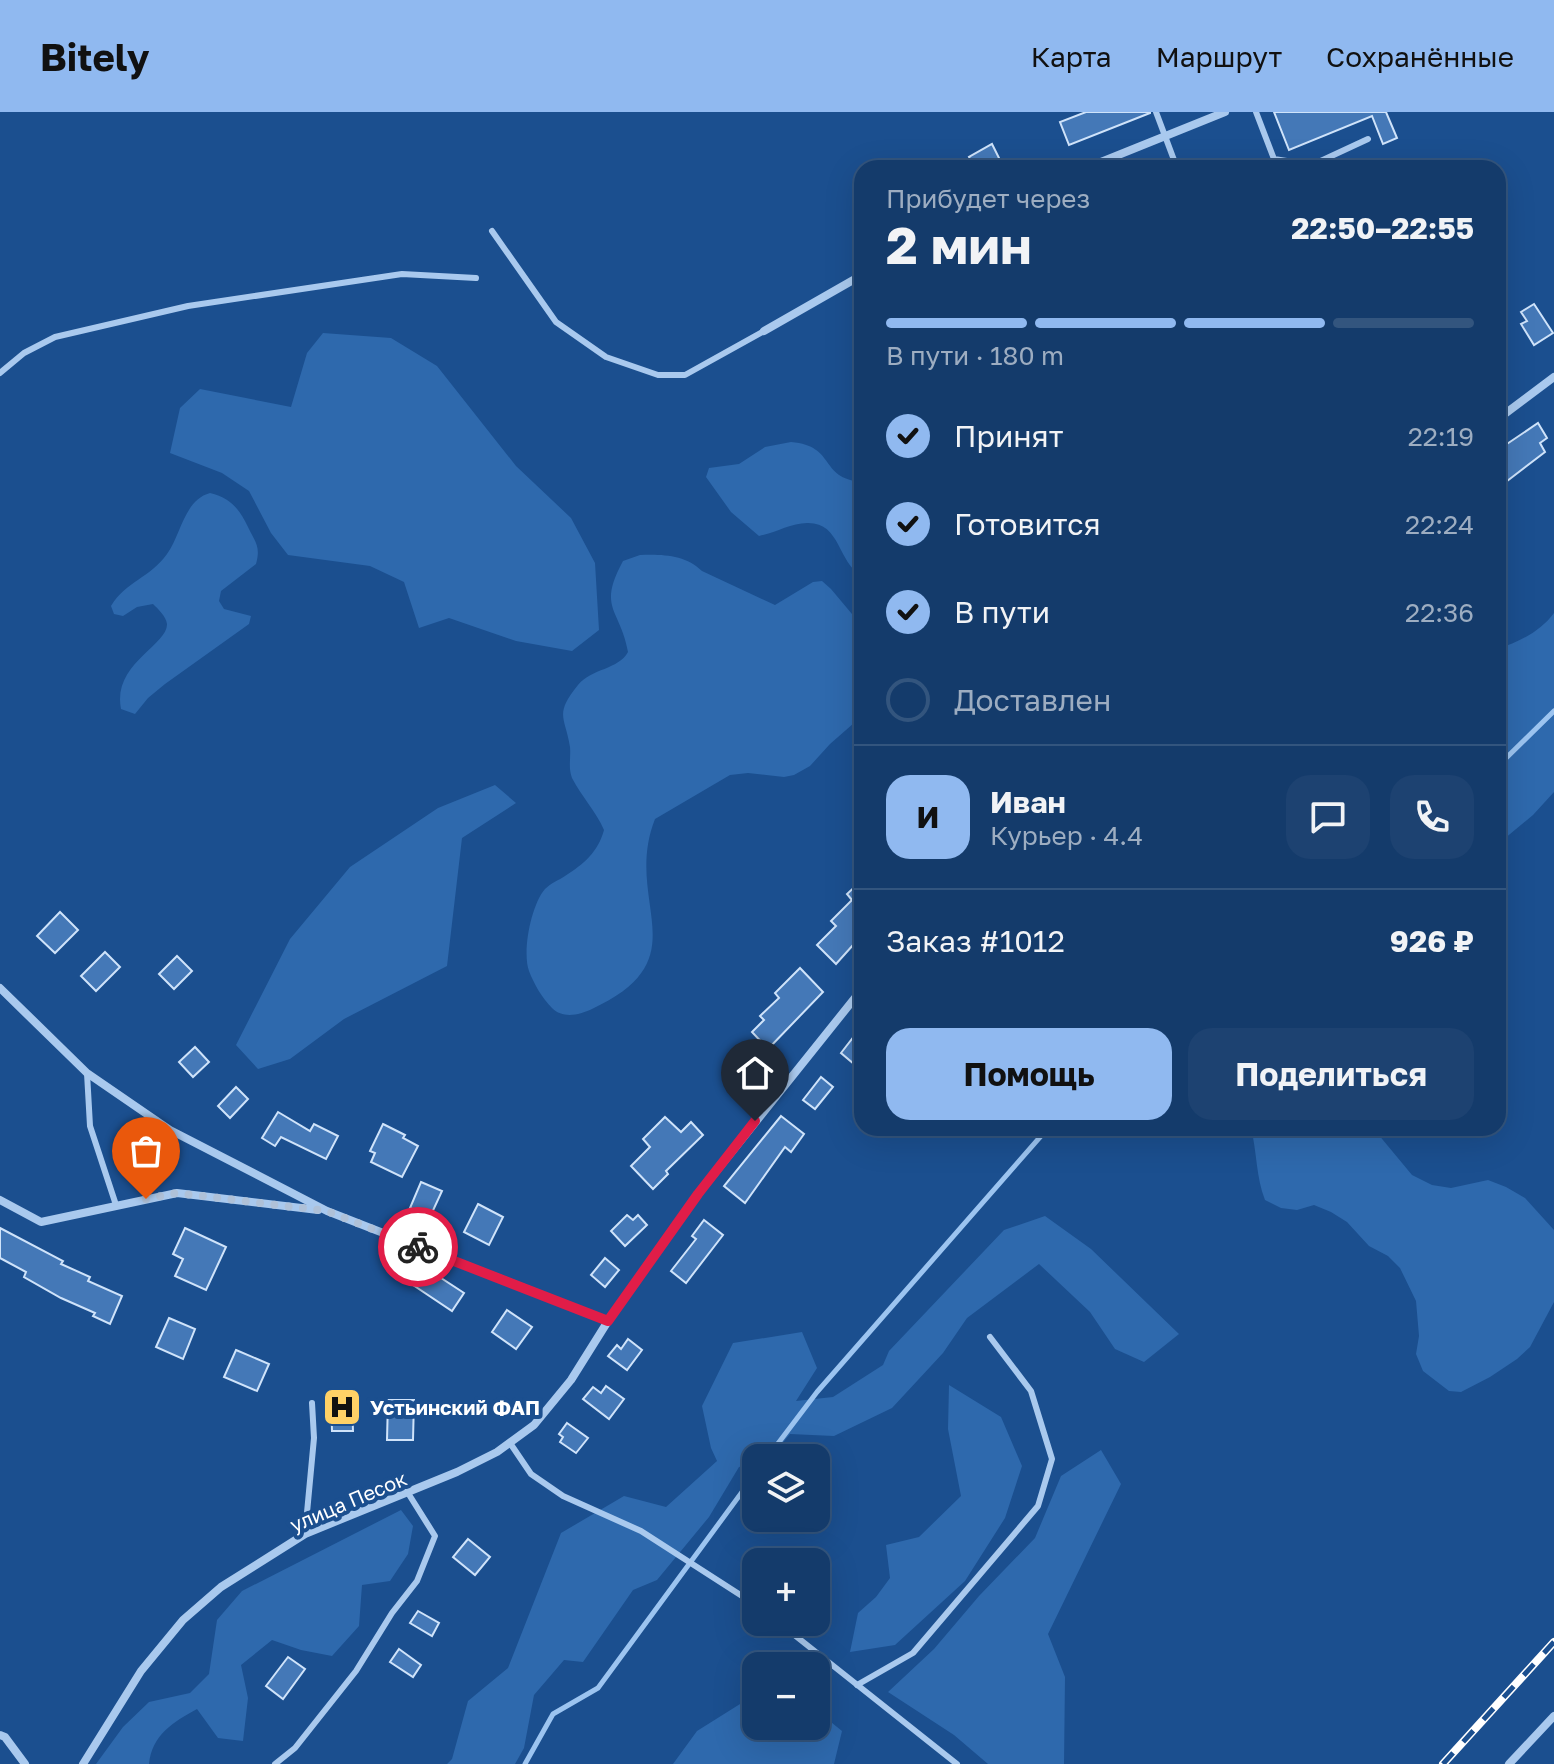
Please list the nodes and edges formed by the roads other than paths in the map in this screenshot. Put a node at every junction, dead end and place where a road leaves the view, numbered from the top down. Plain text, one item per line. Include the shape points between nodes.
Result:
1 (1156, 112) edge
2 (1225, 112) edge
3 (1256, 112) edge
4 (1166, 136) junction
5 (1368, 139) dead end
6 (1106, 160) edge
7 (1174, 160) edge
8 (1280, 160) edge
9 (1323, 160) edge
10 (492, 231) dead end
11 (476, 278) dead end
12 (854, 280) edge
13 (764, 331) joint
14 (0, 373) edge
15 (1554, 377) edge
16 (1506, 413) edge
17 (0, 988) edge
18 (854, 999) edge
19 (87, 1073) junction
20 (0, 1200) edge
21 (116, 1205) junction
22 (327, 1211) junction
23 (608, 1321) junction
24 (990, 1337) dead end
25 (312, 1403) dead end
26 (510, 1443) junction
27 (408, 1493) junction
28 (305, 1534) junction
29 (742, 1596) edge
30 (796, 1636) edge
31 (857, 1685) junction
32 (1554, 1716) edge
33 (0, 1735) edge
34 (84, 1763) edge
35 (25, 1764) edge
36 (95, 1764) edge
37 (275, 1764) edge
38 (957, 1764) edge
39 (1509, 1764) edge

1 - 4 lane
2 - 4 street
3 - 8 lane via 1274,159
4 - 6 street
4 - 7 lane
5 - 9 lane
10 - 13 lane via 556,322 606,357 658,375 685,375
11 - 14 lane via 402,274 188,306 55,337
12 - 13 street
15 - 16 street
17 - 19 street
18 - 23 street, улица Песок via 698,1194
19 - 21 lane via 90,1126
19 - 22 street via 170,1130
20 - 21 street via 41,1222
21 - 22 street via 177,1193
22 - 23 street
23 - 26 street, улица Песок via 571,1380 534,1425
24 - 31 lane via 1031,1391 1052,1459 1038,1506 913,1653
25 - 28 lane
26 - 27 street, улица Песок
26 - 29 lane via 531,1474 563,1496 641,1531
27 - 28 street, улица Песок
27 - 37 lane via 435,1536 417,1581 356,1671 295,1748
28 - 34 street, улица Песок via 221,1587 183,1620 141,1671
30 - 31 lane
31 - 38 lane
32 - 39 street
33 - 35 street
34 - 36 lane

